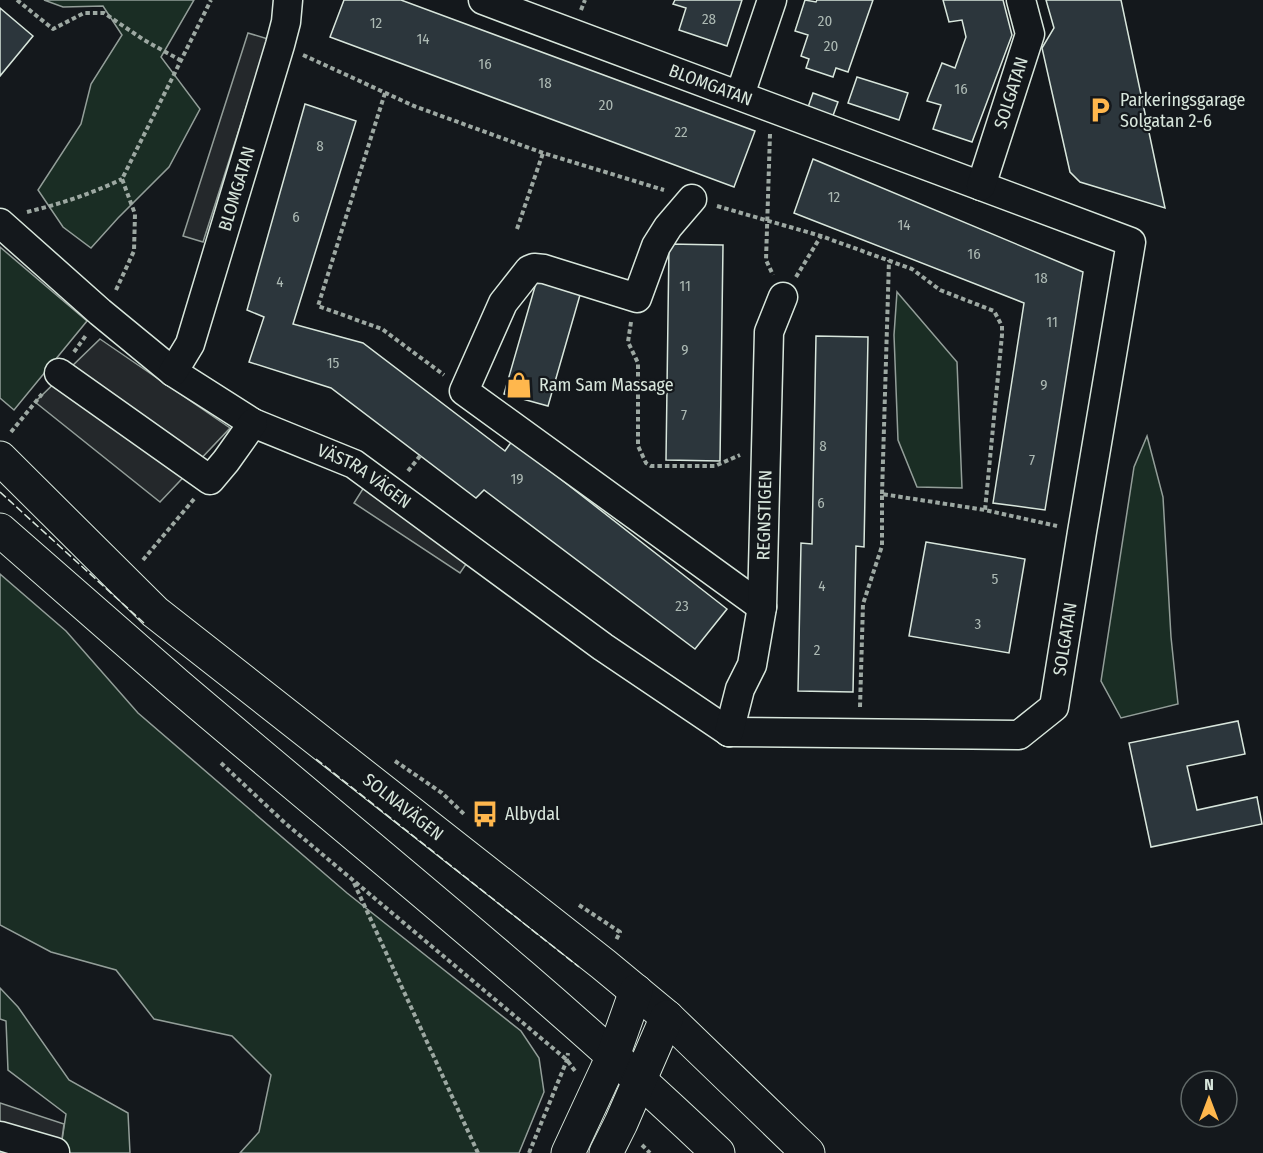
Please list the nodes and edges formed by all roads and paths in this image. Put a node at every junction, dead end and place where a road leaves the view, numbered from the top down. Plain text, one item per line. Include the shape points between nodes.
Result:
1 (17, 0) edge
2 (211, 0) edge
3 (288, 0) edge
4 (772, 0) edge
5 (1021, 0) edge
6 (489, 1) edge
7 (280, 45) junction
8 (180, 60) junction
9 (385, 93) junction
10 (740, 95) junction
11 (770, 106) junction
12 (543, 153) junction
13 (122, 179) junction
14 (981, 186) junction
15 (692, 199) junction
16 (768, 220) junction
17 (4, 226) edge
18 (517, 229) dead end
19 (821, 236) junction
20 (890, 261) junction
21 (783, 297) junction
22 (637, 298) junction
23 (100, 312) junction
24 (173, 372) junction
25 (59, 373) dead end
26 (464, 391) junction
27 (253, 423) junction
28 (748, 452) dead end
29 (0, 458) edge
30 (210, 480) junction
31 (882, 494) junction
32 (985, 510) junction
33 (0, 530) edge
34 (1082, 532) junction
35 (142, 561) dead end
36 (762, 607) junction
37 (860, 708) dead end
38 (729, 732) junction
39 (215, 758) dead end
40 (353, 880) junction
41 (636, 991) junction
42 (666, 1017) junction
43 (613, 1056) junction
44 (567, 1060) junction
45 (640, 1079) junction
46 (595, 1098) junction
47 (621, 1123) junction
48 (0, 1136) edge
49 (56, 1152) edge
50 (478, 1153) edge
51 (529, 1153) edge
52 (568, 1153) edge
53 (606, 1153) edge
54 (650, 1153) edge
55 (718, 1153) edge
56 (808, 1153) edge

1 - 8 path via 53,29 84,13 104,13
2 - 8 path
3 - 7 street, BLOMGATAN
4 - 10 street
5 - 14 street, SOLGATAN via 1030,34
6 - 10 street, BLOMGATAN
7 - 9 path
7 - 24 street, BLOMGATAN via 190,344
8 - 13 path
9 - 12 path
9 - 26 path via 318,306 382,329
10 - 11 street, BLOMGATAN
11 - 14 street
11 - 16 path
12 - 15 path
12 - 18 path
13 - 17 path via 60,204 21,214
13 - 23 path via 135,214 134,251 120,285
14 - 34 street, SOLGATAN via 1131,242
15 - 16 path
15 - 22 street via 656,246
16 - 19 path
16 - 21 path via 766,261
17 - 23 street, VÄSTRA VÄGEN
19 - 20 path
19 - 21 path
20 - 31 path
20 - 32 path via 912,269 940,290 994,311 1002,326
21 - 36 street, REGNSTIGEN via 769,332
22 - 26 street via 544,269 529,270 503,303
22 - 28 path via 628,342 638,363 638,446 646,463 715,466
23 - 24 street, VÄSTRA VÄGEN
24 - 27 street, VÄSTRA VÄGEN
25 - 30 street
26 - 36 street
27 - 30 street
27 - 38 street, VÄSTRA VÄGEN via 354,464 603,647
29 - 41 main road, SOLNAVÄGEN via 155,612
30 - 35 path
31 - 32 path
31 - 37 path via 882,546 863,604
32 - 34 path
33 - 43 main road
34 - 38 street, SOLGATAN via 1054,706 1019,735
36 - 38 street, REGNSTIGEN via 752,665 740,689
39 - 40 path
40 - 44 path
40 - 50 path
41 - 42 main road, SOLNAVÄGEN
41 - 43 main road
42 - 45 main road
42 - 56 main road, SOLNAVÄGEN
43 - 45 main road
43 - 46 main road
44 - 46 path
44 - 51 path
45 - 47 main road
45 - 55 main road
46 - 52 main road
47 - 53 main road
47 - 54 path
48 - 49 street

